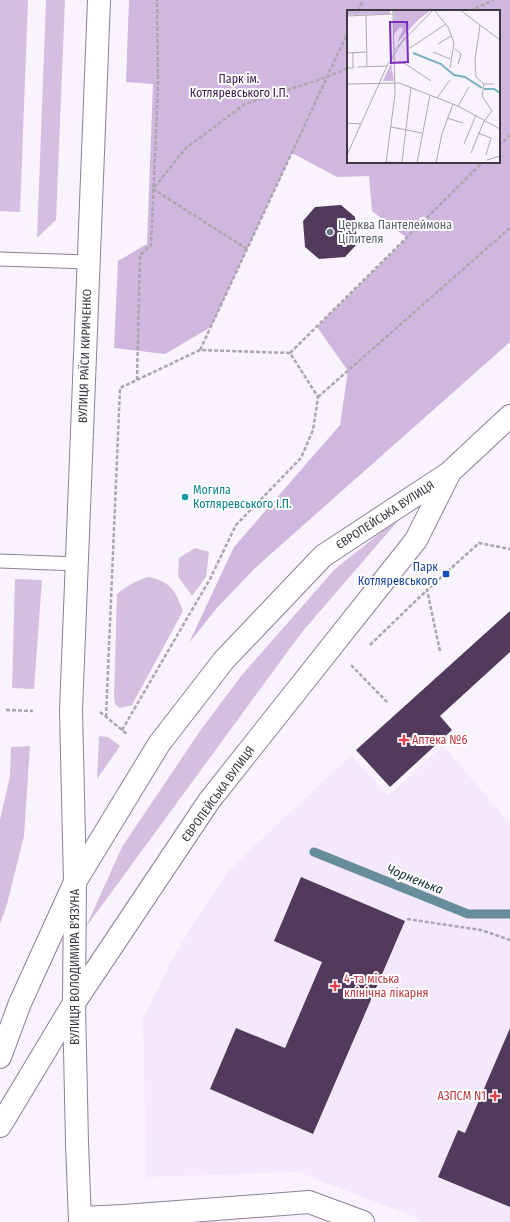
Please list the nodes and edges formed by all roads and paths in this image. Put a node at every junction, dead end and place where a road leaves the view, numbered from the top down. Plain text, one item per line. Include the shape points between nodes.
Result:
1 (99, 0) edge
2 (157, 0) edge
3 (363, 0) edge
4 (494, 0) edge
5 (358, 10) edge
6 (472, 10) edge
7 (347, 34) edge
8 (347, 68) edge
9 (327, 77) junction
10 (510, 135) edge
11 (500, 145) edge
12 (482, 163) edge
13 (153, 189) junction
14 (510, 228) edge
15 (247, 249) junction
16 (0, 259) edge
17 (88, 262) junction
18 (200, 350) junction
19 (290, 354) junction
20 (136, 380) junction
21 (318, 397) junction
22 (510, 416) edge
23 (449, 473) junction
24 (510, 549) edge
25 (0, 561) edge
26 (77, 564) junction
27 (428, 590) junction
28 (366, 648) dead end
29 (440, 651) dead end
30 (350, 663) dead end
31 (387, 702) dead end
32 (6, 710) dead end
33 (33, 711) dead end
34 (71, 711) joint
35 (100, 712) dead end
36 (106, 717) junction
37 (122, 730) junction
38 (127, 734) dead end
39 (75, 882) junction
40 (407, 919) dead end
41 (510, 940) edge
42 (74, 1003) junction
43 (0, 1057) edge
44 (0, 1126) edge
45 (80, 1220) edge
46 (363, 1222) edge

1 - 17 main road, ВУЛИЦЯ РАЇСИ КИРИЧЕНКО
2 - 13 path via 158,87
3 - 5 path
4 - 6 path
7 - 9 path
8 - 9 path
9 - 13 path via 245,104 186,148
9 - 15 path
10 - 11 path
12 - 19 path
13 - 15 path
13 - 20 path via 151,245 140,255
14 - 21 path
15 - 18 path
16 - 17 lane
17 - 26 main road, ВУЛИЦЯ РАЇСИ КИРИЧЕНКО
18 - 19 path
18 - 20 path
19 - 21 path
20 - 36 path via 120,388
21 - 37 path via 314,430 301,458 236,525 210,579
22 - 23 main road, ЄВРОПЕЙСЬКА ВУЛИЦЯ
23 - 39 main road, ЄВРОПЕЙСЬКА ВУЛИЦЯ via 323,556 224,660 159,744
23 - 42 main road, ЄВРОПЕЙСЬКА ВУЛИЦЯ via 416,540 209,801
24 - 27 path via 479,543
25 - 26 lane
26 - 34 main road, ВУЛИЦЯ РАЇСИ КИРИЧЕНКО
27 - 28 path
27 - 29 path
30 - 31 path
32 - 33 path
34 - 39 main road, ВУЛИЦЯ ВОЛОДИМИРА В'ЯЗУНА
35 - 36 path
36 - 37 path
37 - 38 path
39 - 42 main road, ВУЛИЦЯ ВОЛОДИМИРА В'ЯЗУНА
39 - 43 main road, ЄВРОПЕЙСЬКА ВУЛИЦЯ via 20,1003
40 - 41 path via 481,930
42 - 44 main road, ЄВРОПЕЙСЬКА ВУЛИЦЯ
42 - 45 main road, ВУЛИЦЯ ВОЛОДИМИРА В'ЯЗУНА
45 - 46 main road via 309,1202

